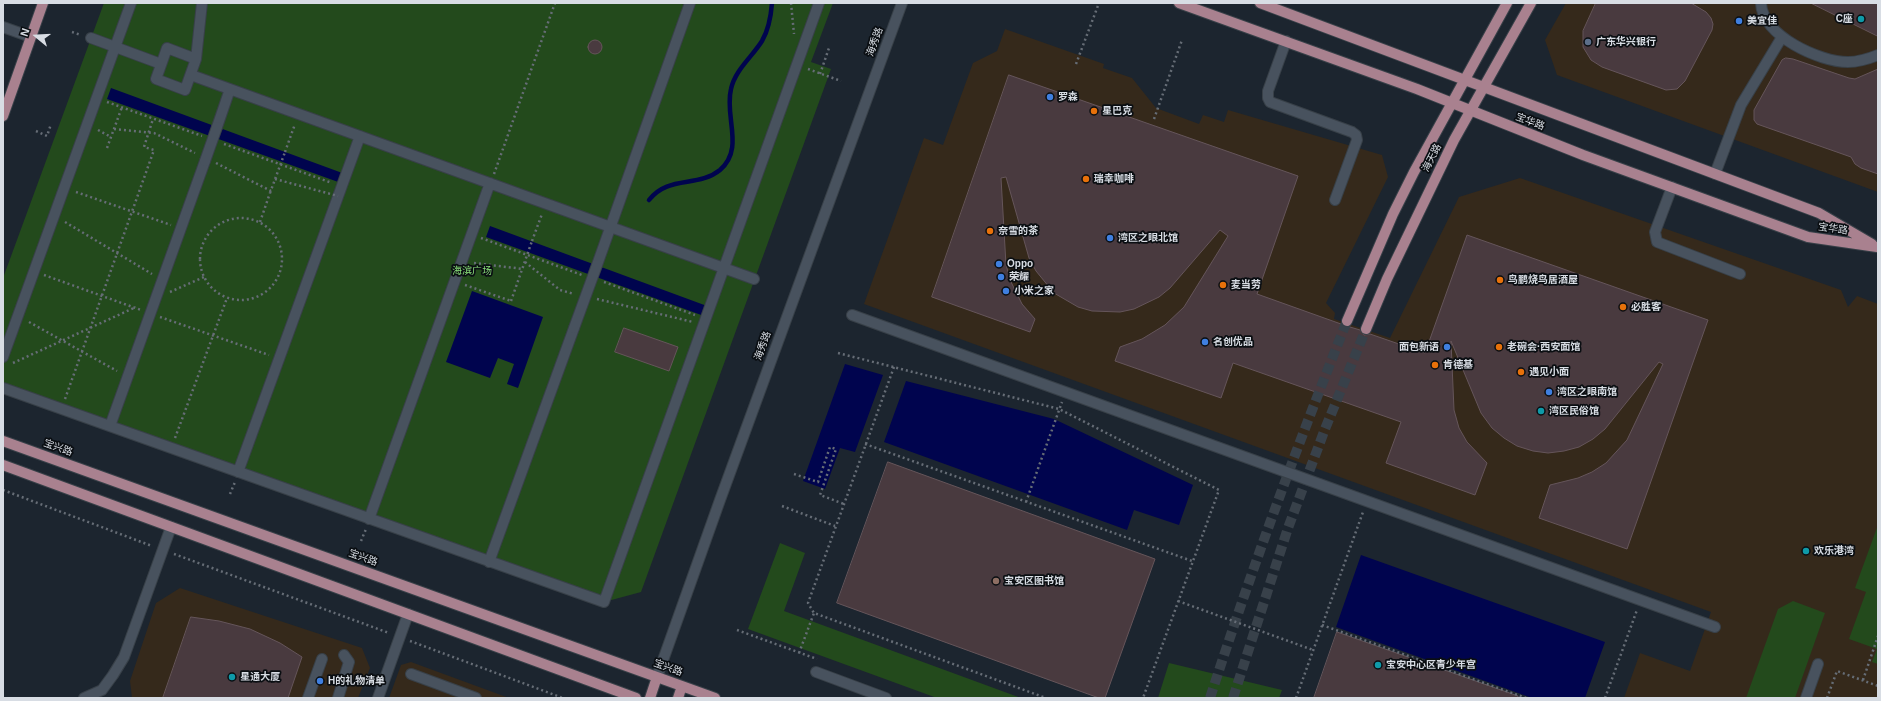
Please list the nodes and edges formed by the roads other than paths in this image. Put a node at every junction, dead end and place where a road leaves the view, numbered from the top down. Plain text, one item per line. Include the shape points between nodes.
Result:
1 (43, 3) edge
2 (131, 3) edge
3 (202, 3) edge
4 (690, 3) edge
5 (819, 3) edge
6 (902, 3) edge
7 (1179, 3) edge
8 (1260, 3) edge
9 (1507, 3) edge
10 (1531, 3) edge
11 (1761, 3) edge
12 (3, 27) edge
13 (31, 37) junction
14 (1782, 37) junction
15 (91, 38) dead end
16 (1286, 41) junction
17 (115, 47) junction
18 (1878, 55) edge
19 (196, 59) junction
20 (161, 64) junction
21 (190, 75) junction
22 (1464, 80) junction
23 (1484, 87) junction
24 (230, 89) junction
25 (1451, 104) junction
26 (1470, 112) junction
27 (3, 116) edge
28 (360, 136) junction
29 (1715, 174) junction
30 (490, 183) junction
31 (1672, 187) junction
32 (1335, 200) dead end
33 (610, 227) junction
34 (1877, 247) edge
35 (724, 268) junction
36 (1740, 274) dead end
37 (754, 279) dead end
38 (852, 315) dead end
39 (1347, 322) tunnel mouth
40 (1366, 329) tunnel mouth
41 (3, 357) edge
42 (3, 388) edge
43 (110, 426) junction
44 (3, 441) edge
45 (3, 465) edge
46 (238, 472) junction
47 (369, 519) junction
48 (171, 527) junction
49 (490, 562) junction
50 (408, 614) junction
51 (1715, 627) dead end
52 (344, 655) dead end
53 (322, 659) dead end
54 (1818, 664) dead end
55 (816, 672) dead end
56 (411, 674) dead end
57 (657, 677) junction
58 (682, 686) junction
59 (104, 694) edge
60 (84, 698) edge
61 (308, 698) edge
62 (338, 698) edge
63 (378, 698) edge
64 (476, 698) edge
65 (636, 698) edge
66 (650, 698) edge
67 (678, 698) edge
68 (715, 698) edge
69 (886, 698) edge
70 (1806, 698) edge

1 - 13 main road
2 - 17 street
3 - 19 street
4 - 33 street
5 - 35 street
6 - 57 street, 海秀路
7 - 16 main road, 宝华路
8 - 22 main road, 宝华路
9 - 22 main road, 海天路
10 - 23 main road, 海天路
11 - 14 street via 1766,20
12 - 13 street
13 - 27 main road
14 - 18 street via 1818,55 1837,61 1866,60
14 - 29 street via 1742,105
15 - 17 street
16 - 25 main road, 宝华路
16 - 32 street via 1268,91 1270,102 1356,135 1357,140
17 - 20 street
17 - 41 street
19 - 20 street via 167,48
19 - 21 street
20 - 21 street via 156,79 185,90
21 - 24 street
22 - 23 main road, 宝华路
22 - 25 main road, 海天路
23 - 26 main road, 海天路
23 - 29 main road, 宝华路
24 - 28 street
24 - 43 street, bridge
25 - 26 main road, 宝华路
25 - 39 main road, 海天路 via 1393,214
26 - 31 main road, 宝华路
26 - 40 main road, 海天路 via 1428,192
28 - 30 street
28 - 46 street
29 - 34 main road, 宝华路 via 1819,213
30 - 33 street
30 - 47 street
31 - 34 main road, 宝华路 via 1808,237
31 - 36 street via 1655,232 1656,242
33 - 35 street
33 - 49 street, bridge
35 - 37 street
35 - 49 street via 604,602
38 - 51 street
42 - 43 street
43 - 46 street
44 - 57 main road, 宝兴路
45 - 48 main road
46 - 47 street
47 - 49 street
48 - 50 main road
48 - 59 street via 124,657
50 - 63 street
50 - 65 main road
52 - 62 street via 349,662
53 - 61 street
54 - 70 street
55 - 69 street
56 - 64 street
57 - 58 main road, 宝兴路
57 - 66 main road, 海秀路
58 - 67 main road
58 - 68 main road, 宝兴路
59 - 60 street

